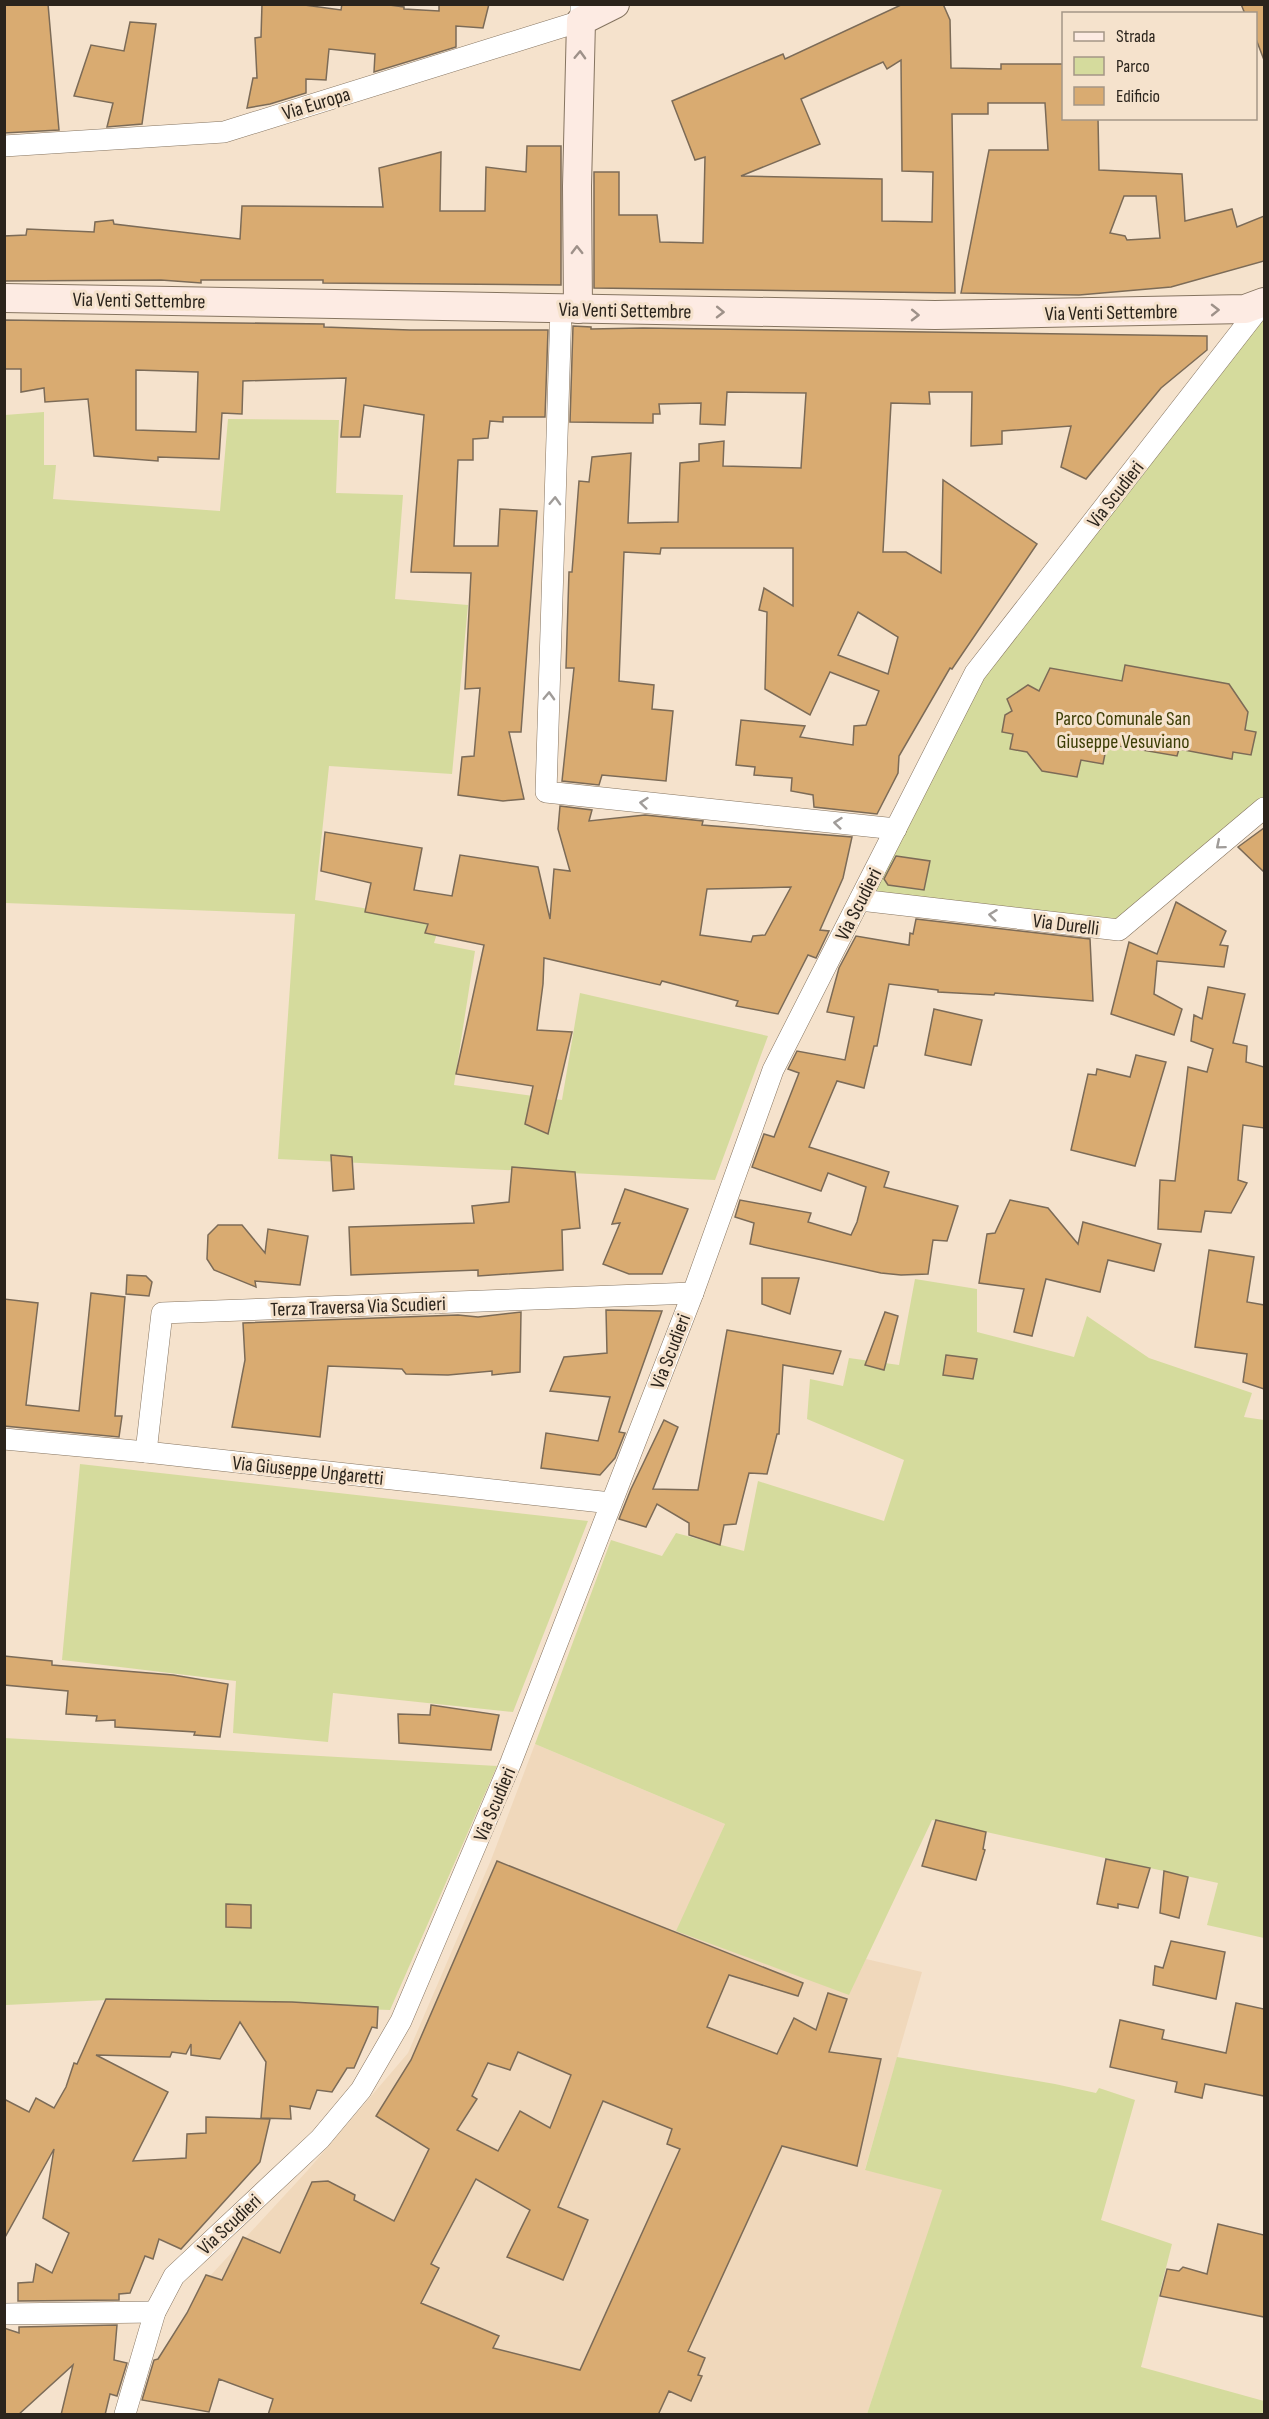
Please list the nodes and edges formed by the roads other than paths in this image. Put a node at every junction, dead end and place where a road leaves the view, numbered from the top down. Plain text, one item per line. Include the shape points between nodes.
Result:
1 (615, 4) edge
2 (581, 13) edge
3 (4, 146) edge
4 (4, 298) edge
5 (1258, 305) edge
6 (569, 309) junction
7 (1264, 808) edge
8 (896, 829) junction
9 (860, 900) junction
10 (693, 1293) junction
11 (4, 1439) edge
12 (146, 1452) junction
13 (611, 1503) junction
14 (155, 2312) junction
15 (4, 2314) edge
16 (125, 2415) edge

1 - 2 main road, Via Europa
2 - 3 street, Via Europa via 224,132
6 -> 2 main road via 577,186
4 - 6 main road, Via Venti Settembre
6 -> 5 main road, Via Venti Settembre via 935,315
5 - 8 street, Via Scudieri via 975,673
8 -> 6 street via 546,792
7 -> 9 street, Via Durelli via 1119,930
8 - 9 street, Via Scudieri
9 - 10 street, Via Scudieri via 773,1071
10 - 12 street, Terza Traversa Via Scudieri via 162,1313
10 - 13 street, Via Scudieri
11 - 12 street, Via Giuseppe Ungaretti
12 - 13 street, Via Giuseppe Ungaretti
13 - 14 street, Via Scudieri via 511,1762 401,2021 361,2090 320,2139 174,2276
14 - 15 street
14 - 16 street, Via Scudieri

